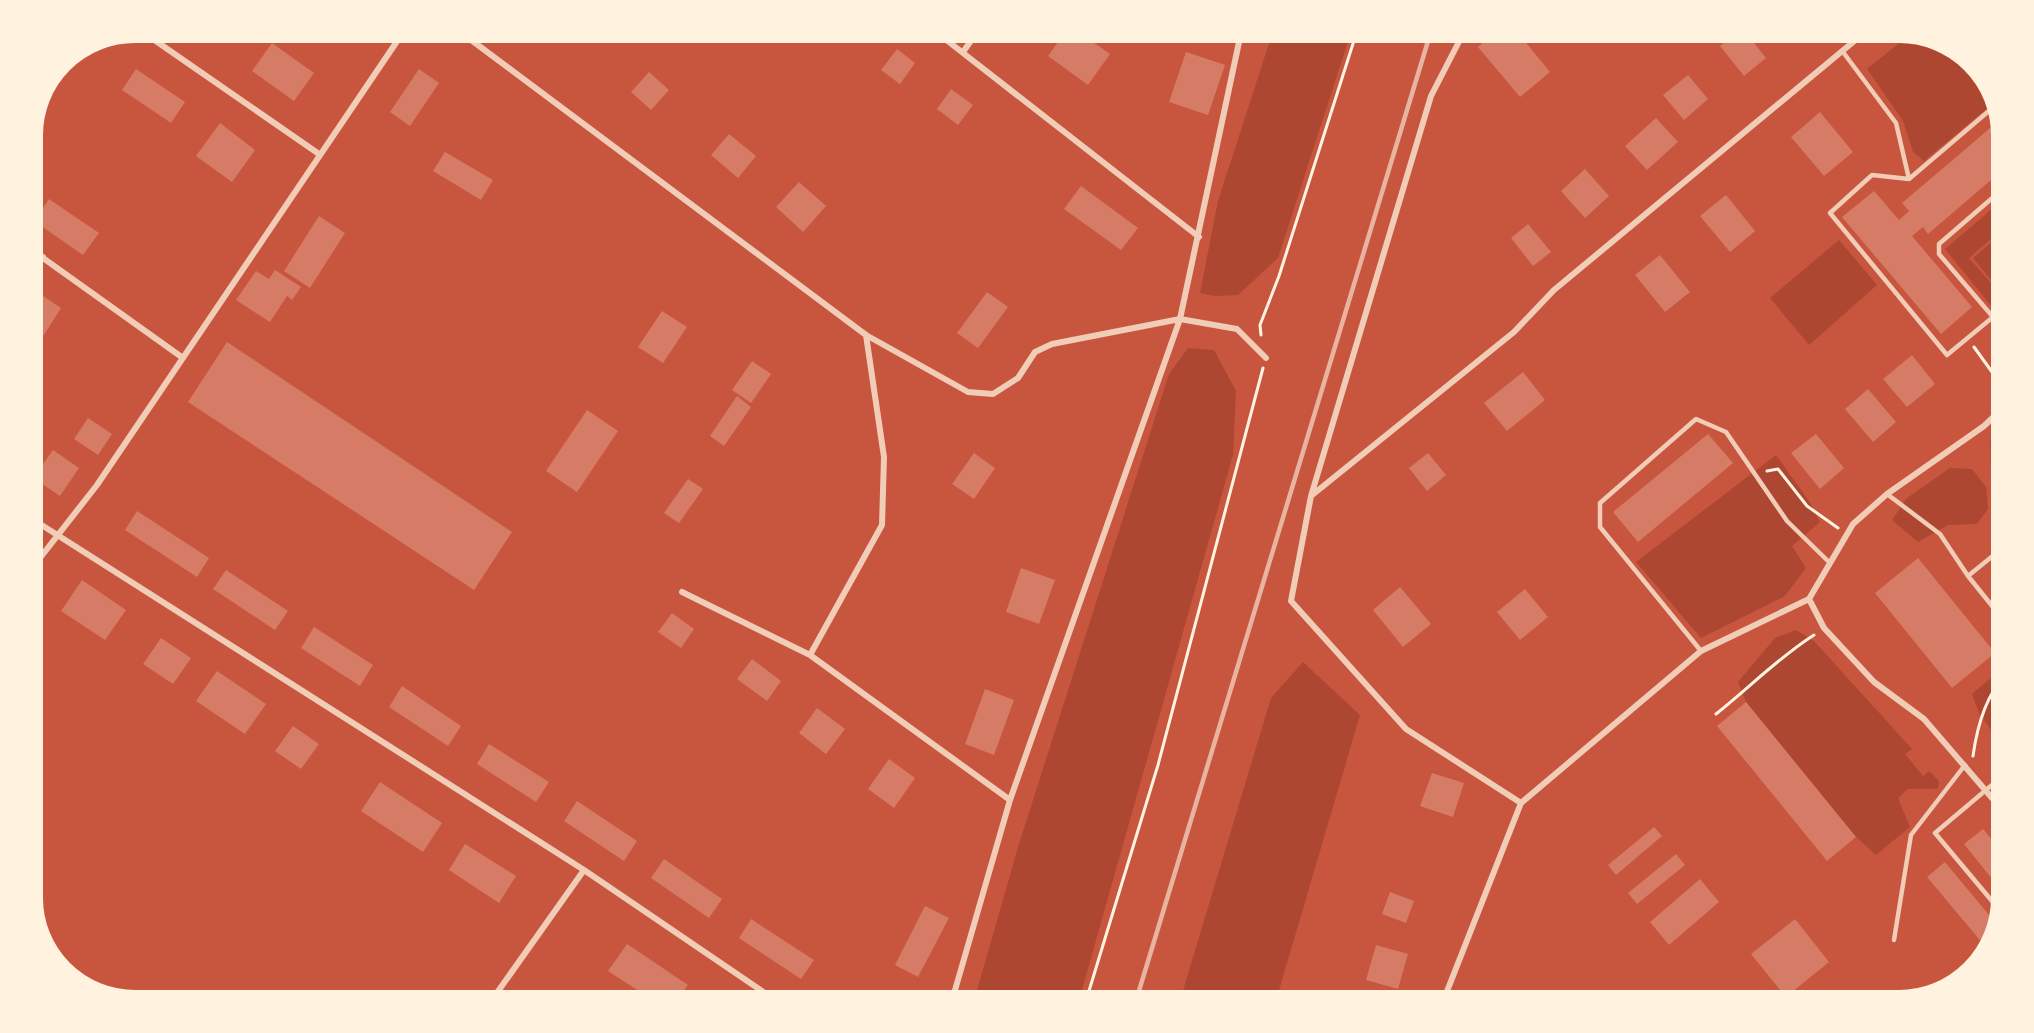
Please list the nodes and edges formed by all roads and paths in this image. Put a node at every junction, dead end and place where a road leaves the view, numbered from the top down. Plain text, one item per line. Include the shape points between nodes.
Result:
1 (153, 39) edge
2 (398, 39) edge
3 (470, 39) edge
4 (946, 39) edge
5 (972, 39) edge
6 (1240, 39) edge
7 (1355, 39) edge
8 (1460, 39) edge
9 (1858, 39) edge
10 (963, 52) junction
11 (1843, 52) junction
12 (1991, 109) edge
13 (320, 154) junction
14 (1909, 179) junction
15 (1995, 196) edge
16 (1199, 237) junction
17 (39, 254) edge
18 (43, 257) junction
19 (39, 263) edge
20 (1180, 319) junction
21 (866, 334) junction
22 (1968, 338) junction
23 (183, 357) junction
24 (1266, 358) junction
25 (1995, 376) edge
26 (1995, 416) edge
27 (1755, 473) junction
28 (1887, 494) junction
29 (1311, 496) junction
30 (39, 524) edge
31 (1847, 534) junction
32 (55, 536) junction
33 (1995, 554) edge
34 (39, 558) edge
35 (1830, 564) junction
36 (1968, 576) junction
37 (682, 592) dead end
38 (1809, 599) junction
39 (1995, 610) edge
40 (1824, 628) junction
41 (1701, 651) junction
42 (810, 655) junction
43 (1995, 690) edge
44 (1716, 714) dead end
45 (1965, 765) junction
46 (1971, 772) junction
47 (1995, 783) edge
48 (1986, 790) junction
49 (1010, 800) junction
50 (1995, 800) edge
51 (1521, 803) junction
52 (584, 870) junction
53 (1994, 905) edge
54 (1894, 940) dead end
55 (497, 994) edge
56 (765, 994) edge
57 (954, 994) edge
58 (1088, 994) edge
59 (1446, 994) edge

1 - 13 street
2 - 13 street
3 - 21 street
4 - 10 street
5 - 10 street
6 - 16 street
7 - 24 path via 1280,276 1260,325
8 - 29 street via 1431,96
9 - 11 street
10 - 16 street
11 - 14 lane via 1896,123
11 - 29 street via 1554,290 1514,332
12 - 14 lane
13 - 23 street
14 - 22 lane via 1872,175 1830,213 1947,355
15 - 22 lane via 1939,244 1939,254 1993,317
16 - 20 street
17 - 18 street
18 - 19 street
18 - 23 street
20 - 21 street via 1053,344 1035,352 1018,378 993,394 968,392
20 - 24 street via 1237,329
20 - 49 street
21 - 42 street via 884,457 882,525
22 - 25 path
23 - 32 street via 97,485
24 - 58 path via 1158,765
26 - 28 street
27 - 31 path via 1778,470 1807,506
27 - 35 lane via 1787,521
27 - 41 lane via 1726,432 1696,419 1600,503 1600,527
28 - 31 street
28 - 36 lane via 1940,534
29 - 51 street via 1291,601 1406,729
30 - 32 street
31 - 35 street
32 - 34 street
32 - 52 street
33 - 36 lane
35 - 38 street
36 - 39 lane
37 - 42 street
38 - 40 street
38 - 41 street
40 - 44 path via 1792,649
40 - 45 street via 1874,682 1924,719
41 - 51 street
42 - 49 street
43 - 46 path via 1977,728
45 - 46 street
45 - 54 lane via 1911,835
46 - 48 street
47 - 48 lane
48 - 50 street
48 - 53 lane via 1935,833
49 - 57 street
51 - 59 street
52 - 55 street
52 - 56 street

